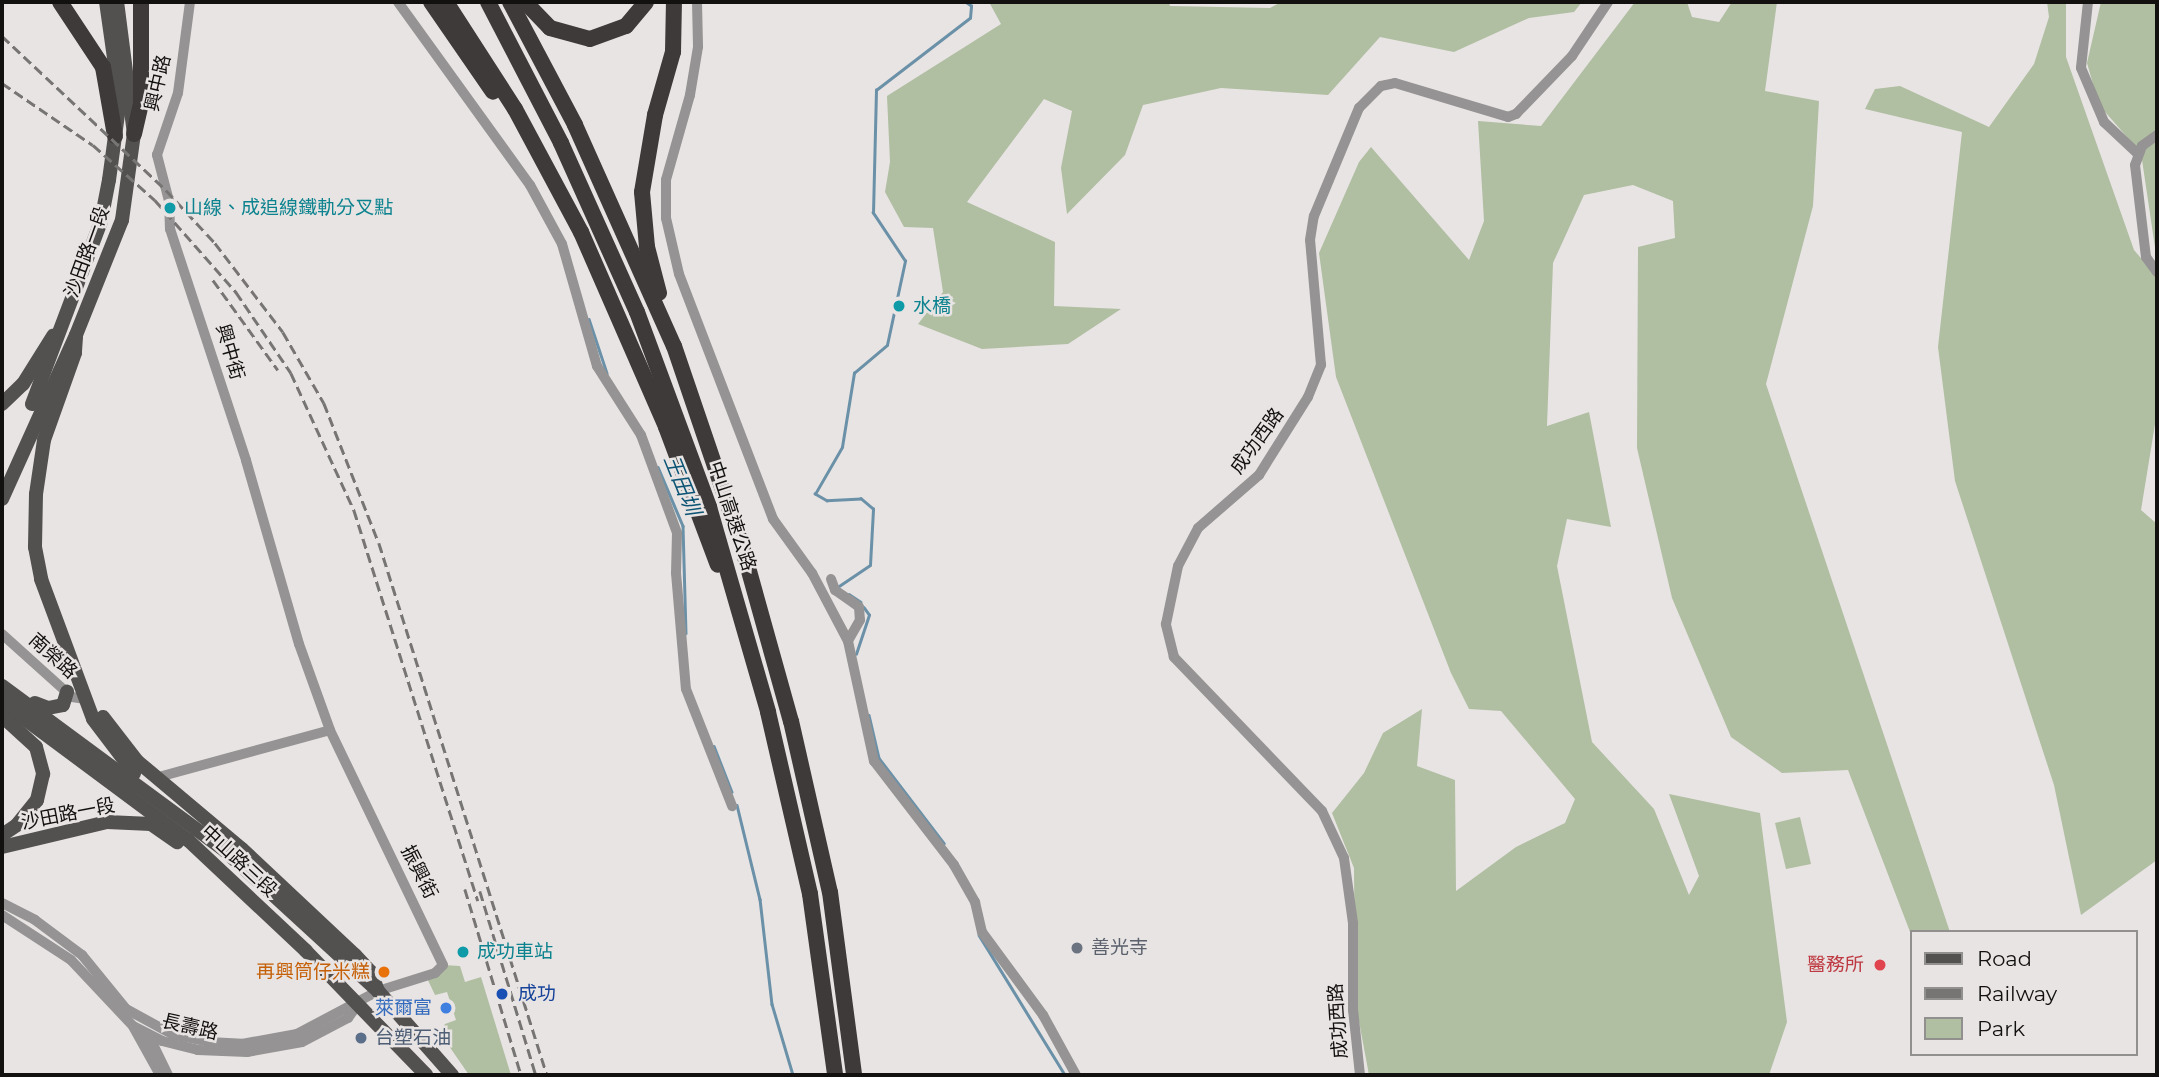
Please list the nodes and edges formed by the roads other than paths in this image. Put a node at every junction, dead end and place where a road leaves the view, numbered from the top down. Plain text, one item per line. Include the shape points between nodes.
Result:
1 (60, 2) edge
2 (106, 2) edge
3 (117, 2) edge
4 (141, 2) edge
5 (190, 2) edge
6 (398, 2) edge
7 (431, 2) edge
8 (446, 2) edge
9 (488, 2) edge
10 (510, 2) edge
11 (525, 2) edge
12 (646, 2) edge
13 (674, 2) edge
14 (697, 2) edge
15 (1608, 2) edge
16 (2088, 2) edge
17 (134, 134) junction
18 (2157, 135) edge
19 (115, 136) junction
20 (2137, 153) junction
21 (2157, 272) edge
22 (191, 283) joint
23 (611, 301) junction
24 (61, 323) junction
25 (76, 335) junction
26 (674, 346) junction
27 (2, 404) edge
28 (235, 432) joint
29 (2, 475) edge
30 (2, 499) edge
31 (831, 579) dead end
32 (733, 587) junction
33 (2, 634) edge
34 (848, 641) junction
35 (67, 692) junction
36 (5, 694) edge
37 (84, 699) junction
38 (2, 716) edge
39 (330, 730) junction
40 (155, 778) junction
41 (163, 801) junction
42 (732, 806) dead end
43 (2, 835) edge
44 (2, 847) edge
45 (214, 865) junction
46 (2, 903) edge
47 (2, 915) edge
48 (377, 991) junction
49 (359, 1003) junction
50 (137, 1023) junction
51 (149, 1035) junction
52 (179, 1045) junction
53 (160, 1058) junction
54 (160, 1075) edge
55 (169, 1075) edge
56 (426, 1075) edge
57 (452, 1075) edge
58 (835, 1075) edge
59 (854, 1075) edge
60 (1076, 1075) edge
61 (1360, 1075) edge

1 - 19 highway via 99,57
2 - 19 main road, 沙田路一段 via 120,100
3 - 17 main road, 沙田路一段
4 - 17 highway via 141,104
5 - 22 street, 興中路 via 178,93 157,155 170,229
6 - 42 street via 535,195 562,244 597,366 641,435 677,533 686,689
7 - 23 highway via 523,141
8 - 23 highway via 528,132
9 - 32 highway, 中山高速公路 via 561,143 637,312 697,472
10 - 26 highway, 中山高速公路 via 575,125
11 - 12 highway via 550,28 590,39 626,26
13 - 26 highway via 673,52 655,115 642,192 647,247
14 - 34 street via 698,47 691,95 666,180 666,218 674,252 773,519 812,573
15 - 61 street, 成功西路 via 1572,56 1516,114 1508,117 1395,83 1381,86 1359,108 1314,216 1310,240 1321,365 1308,397 1259,475 1198,528 1178,566 1166,624 1174,657 1322,811 1344,858 1353,923 1353,1010
16 - 20 street via 2081,68 2104,122
17 - 25 main road, 沙田路一段 via 122,220
18 - 20 street
19 - 24 main road, 沙田路一段 via 101,221
20 - 21 street via 2135,175 2146,257
22 - 28 street, 興中街
23 - 32 highway via 666,426 712,554
24 - 27 main road, 沙田路一段 via 23,384
24 - 29 main road, 沙田路一段 via 54,354
25 - 30 main road, 沙田路一段
25 - 37 main road via 75,354 44,440 34,524 41,579
26 - 59 highway, 中山高速公路 via 759,599 792,721 830,892
28 - 39 street, 振興街
31 - 34 street via 835,590 859,607 860,620
32 - 58 highway, 中山高速公路 via 768,712 810,894
33 - 35 street, 南榮路
34 - 60 street via 874,761 954,865 975,902 982,932 1042,1015
35 - 36 main road via 63,705 48,708
35 - 37 street, 南榮路
36 - 41 main road, 中山路三段
36 - 45 main road, 中山路三段
37 - 40 main road, 中山路三段
37 - 41 main road via 125,764
38 - 43 main road, 沙田路一段 via 36,747 43,774 37,800 17,825
39 - 40 street
39 - 48 street, 振興街 via 444,959 435,973
40 - 48 main road, 中山路三段 via 242,849 345,946 371,972
41 - 48 main road, 中山路三段 via 222,848
44 - 45 main road, 沙田路一段 via 107,822 130,822 151,824
45 - 49 main road, 中山路三段
46 - 50 street, 長壽路 via 36,919 82,955
47 - 50 street, 長壽路 via 64,954
48 - 49 street, 長壽路
48 - 57 main road, 中山路三段
49 - 50 street, 長壽路 via 297,1034 242,1044 172,1034
49 - 52 street, 長壽路 via 348,1018 330,1029 277,1049 219,1052
49 - 56 main road, 中山路三段
50 - 51 street
50 - 54 street
51 - 52 street, 長壽路
51 - 53 street
52 - 53 street via 169,1046
53 - 55 street

